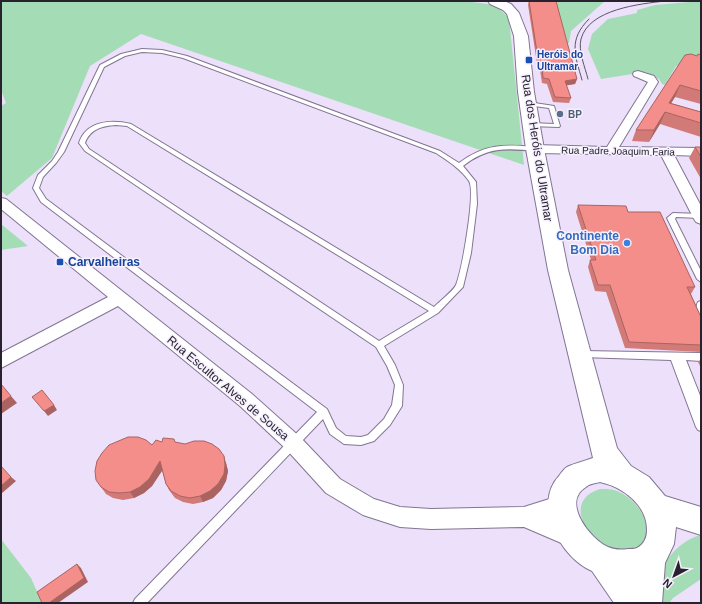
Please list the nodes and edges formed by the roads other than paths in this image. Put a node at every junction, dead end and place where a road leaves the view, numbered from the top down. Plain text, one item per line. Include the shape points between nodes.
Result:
1 (502, 3) edge
2 (638, 74) dead end
3 (528, 104) junction
4 (531, 125) junction
5 (535, 149) junction
6 (611, 150) junction
7 (666, 152) junction
8 (701, 152) edge
9 (459, 166) junction
10 (1, 202) edge
11 (700, 218) edge
12 (701, 280) edge
13 (119, 298) junction
14 (701, 304) edge
15 (435, 311) junction
16 (701, 312) edge
17 (379, 345) junction
18 (579, 354) junction
19 (677, 356) junction
20 (701, 357) edge
21 (1, 361) edge
22 (701, 409) edge
23 (324, 412) junction
24 (701, 427) edge
25 (293, 443) junction
26 (609, 466) junction
27 (562, 505) junction
28 (656, 507) junction
29 (524, 517) junction
30 (700, 521) edge
31 (573, 537) junction
32 (655, 549) junction
33 (603, 560) junction
34 (139, 603) edge
35 (633, 603) edge
36 (646, 603) edge

1 - 3 main road, Rua dos Heróis do Ultramar via 513,13 521,36
2 - 6 street via 654,82
3 - 4 main road, Rua dos Heróis do Ultramar
3 - 4 lane via 552,107 557,126
4 - 5 main road, Rua dos Heróis do Ultramar
5 - 6 street, Rua Padre Joaquim Faria
5 - 9 lane via 487,148
5 - 18 main road, Rua dos Heróis do Ultramar via 558,270
6 - 7 street, Rua Padre Joaquim Faria
7 - 8 street, Rua Padre Joaquim Faria
7 - 11 street
9 - 15 lane via 473,182 474,204 467,253 459,287
9 - 23 lane via 438,152 185,57 163,50 148,50 114,58 102,66 61,152 40,176 36,188 43,200
10 - 13 street, Rua Escultor Alves de Sousa
11 - 12 lane via 675,215 671,218
13 - 21 street
13 - 25 street, Rua Escultor Alves de Sousa via 246,400
14 - 16 lane
15 - 17 lane
15 - 17 lane via 129,125 109,123 94,128 85,135 82,143 87,150
17 - 23 lane via 399,385 397,406 388,422 371,438 361,441 344,440 333,431
18 - 19 lane
18 - 26 main road, Rua dos Heróis do Ultramar
19 - 20 lane
19 - 22 lane
19 - 24 lane
23 - 25 lane
25 - 29 street, Rua Escultor Alves de Sousa via 333,486 370,508 400,517 431,519
25 - 34 lane
26 - 27 main road via 579,474 564,492
26 - 28 main road via 641,488
27 - 29 street, Rua Escultor Alves de Sousa
27 - 31 main road via 565,521
28 - 30 main road
28 - 32 main road via 662,529
29 - 31 street, Rua Escultor Alves de Sousa
30 - 32 main road via 678,528
31 - 33 main road via 586,551
32 - 33 main road via 636,564 620,565
32 - 36 main road
33 - 35 main road

